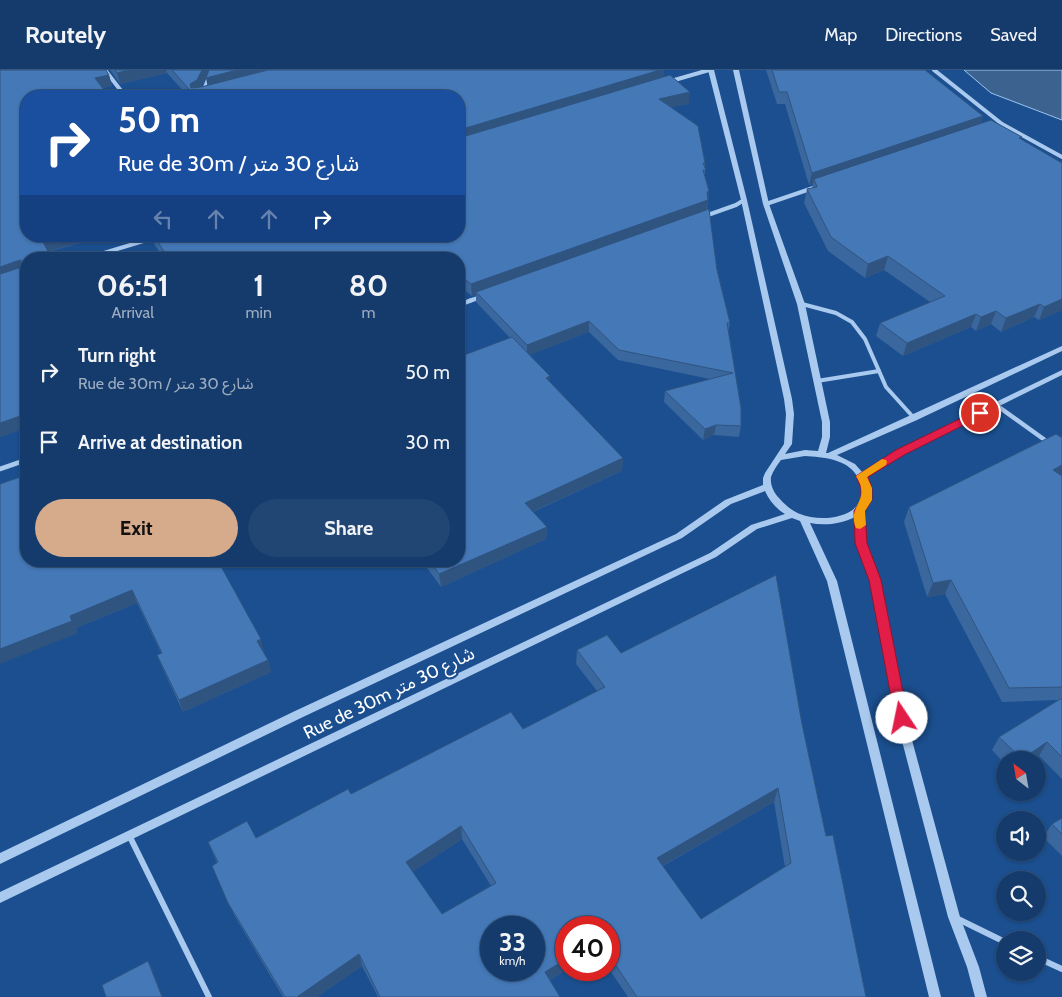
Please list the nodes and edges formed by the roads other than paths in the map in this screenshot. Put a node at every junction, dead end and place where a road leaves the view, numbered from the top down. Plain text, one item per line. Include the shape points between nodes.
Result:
1 (105, 70) edge
2 (212, 70) edge
3 (710, 70) edge
4 (736, 70) edge
5 (934, 70) edge
6 (663, 84) edge
7 (120, 90) edge
8 (204, 90) edge
9 (1002, 124) junction
10 (992, 127) edge
11 (1062, 157) edge
12 (822, 185) edge
13 (744, 200) junction
14 (766, 204) junction
15 (699, 218) edge
16 (140, 242) edge
17 (107, 252) edge
18 (486, 295) edge
19 (465, 303) edge
20 (801, 304) junction
21 (1062, 348) edge
22 (879, 371) junction
23 (1062, 372) edge
24 (817, 380) junction
25 (996, 405) junction
26 (914, 418) junction
27 (1055, 447) edge
28 (825, 455) junction
29 (778, 458) junction
30 (20, 462) edge
31 (0, 469) edge
32 (862, 476) junction
33 (767, 487) junction
34 (859, 511) junction
35 (790, 515) junction
36 (804, 519) junction
37 (129, 836) junction
38 (0, 859) edge
39 (0, 898) edge
40 (954, 917) junction
41 (996, 938) edge
42 (1046, 962) edge
43 (1062, 970) edge
44 (209, 997) edge
45 (935, 997) edge
46 (982, 997) edge

1 - 7 street
2 - 8 street
3 - 6 street
3 - 13 street
4 - 14 street
5 - 9 street
9 - 10 street
9 - 11 street
12 - 14 street
13 - 15 street
13 - 29 street via 789,406 788,444
14 - 20 street
16 - 17 street
18 - 19 street
20 - 22 lane via 847,317 858,326
20 - 24 street
21 - 26 street
22 - 24 lane
22 - 26 lane via 886,387
23 - 25 street
24 - 28 street via 826,422
25 - 27 street
25 - 32 street via 900,452
26 - 28 street
28 - 29 street via 805,453
28 - 32 street via 842,460
29 - 33 street via 768,477
30 - 31 street
32 - 34 street via 867,488 866,500
33 - 35 street via 774,500
33 - 38 street, Rue de 30m شارع 30 متر via 728,502 679,536
34 - 36 street via 836,521
34 - 40 street via 861,543 875,580 902,718
35 - 36 street
35 - 37 street, Rue de 30m شارع 30 متر via 754,527 714,555
36 - 45 street via 832,581
37 - 39 street, Rue de 30m شارع 30 متر
37 - 44 street
40 - 41 street
40 - 46 street
42 - 43 street

